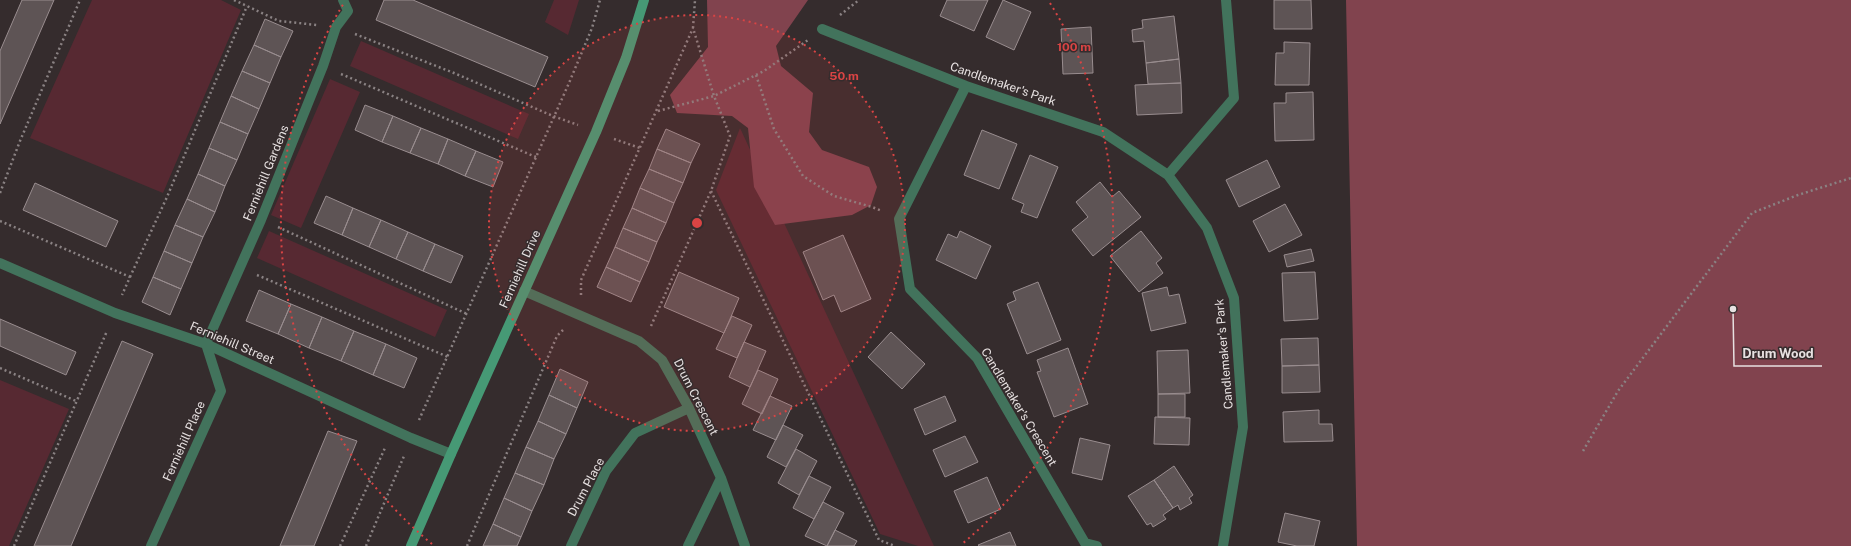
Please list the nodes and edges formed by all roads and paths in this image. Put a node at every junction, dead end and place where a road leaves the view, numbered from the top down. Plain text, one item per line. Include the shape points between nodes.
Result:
1 (80, 0) edge
2 (234, 0) edge
3 (343, 0) edge
4 (354, 0) edge
5 (600, 0) edge
6 (644, 0) edge
7 (695, 0) edge
8 (859, 0) edge
9 (1226, 0) edge
10 (247, 6) junction
11 (348, 12) junction
12 (336, 27) junction
13 (693, 28) junction
14 (822, 29) junction
15 (323, 66) junction
16 (756, 75) junction
17 (966, 86) junction
18 (714, 96) junction
19 (658, 110) junction
20 (553, 116) junction
21 (536, 157) junction
22 (1168, 175) junction
23 (1851, 178) edge
24 (711, 191) junction
25 (0, 193) edge
26 (899, 219) junction
27 (0, 220) edge
28 (261, 220) junction
29 (0, 263) edge
30 (240, 268) junction
31 (130, 277) junction
32 (524, 291) junction
33 (114, 313) junction
34 (467, 314) junction
35 (581, 315) junction
36 (640, 341) junction
37 (206, 344) junction
38 (448, 357) junction
39 (0, 368) edge
40 (76, 402) junction
41 (689, 408) junction
42 (393, 429) junction
43 (411, 438) junction
44 (1583, 450) dead end
45 (451, 454) junction
46 (721, 478) junction
47 (14, 546) edge
48 (151, 546) edge
49 (340, 546) edge
50 (366, 546) edge
51 (412, 546) edge
52 (467, 546) edge
53 (571, 546) edge
54 (688, 546) edge
55 (745, 546) edge
56 (895, 546) edge
57 (1097, 546) edge
58 (1223, 546) edge

1 - 25 path
2 - 10 path
3 - 11 street
4 - 11 street, Ferniehill Gardens
5 - 20 path via 592,28
6 - 32 main road, Ferniehill Drive via 626,58 596,132
7 - 13 path
8 - 14 path
9 - 22 street via 1234,98
10 - 12 path via 279,20
10 - 31 path via 167,197
11 - 12 street, Ferniehill Gardens
12 - 15 street, Ferniehill Gardens
12 - 20 path via 454,73
13 - 18 path
13 - 19 path
14 - 16 path
14 - 17 street, Candlemaker's Park
15 - 21 path
15 - 28 street, Ferniehill Gardens
16 - 18 path
16 - 26 path via 774,129 803,176 834,196 872,207
17 - 22 street, Candlemaker's Park via 1103,132
17 - 26 street
18 - 19 path
18 - 24 path via 730,136
19 - 35 path via 581,280
20 - 21 path
21 - 34 path
22 - 58 street, Candlemaker's Park via 1207,228 1234,298 1243,427
23 - 44 path via 1752,213 1618,391
24 - 36 path via 651,326
24 - 56 path via 879,540
26 - 57 street, Candlemaker's Crescent via 910,289 977,358 1086,543
27 - 31 path
28 - 30 street, Ferniehill Gardens
28 - 34 path
29 - 33 street, Ferniehill Street
30 - 37 street, Ferniehill Gardens
30 - 38 path
31 - 33 path
32 - 35 street, Drum Crescent
32 - 45 main road, Ferniehill Drive
33 - 37 street, Ferniehill Street
33 - 40 path
34 - 38 path
35 - 36 street, Drum Crescent
35 - 52 path via 557,336
36 - 41 street, Drum Crescent via 662,360
37 - 42 street, Ferniehill Street
37 - 48 street, Ferniehill Place via 220,391
38 - 43 path
39 - 40 path
40 - 47 path
41 - 46 street, Drum Crescent
41 - 53 street, Drum Place via 635,433 606,471
42 - 43 street, Ferniehill Street
42 - 49 path
43 - 45 street, Ferniehill Street
43 - 50 path
45 - 51 main road, Ferniehill Drive
46 - 54 street
46 - 55 street, Drum Crescent

